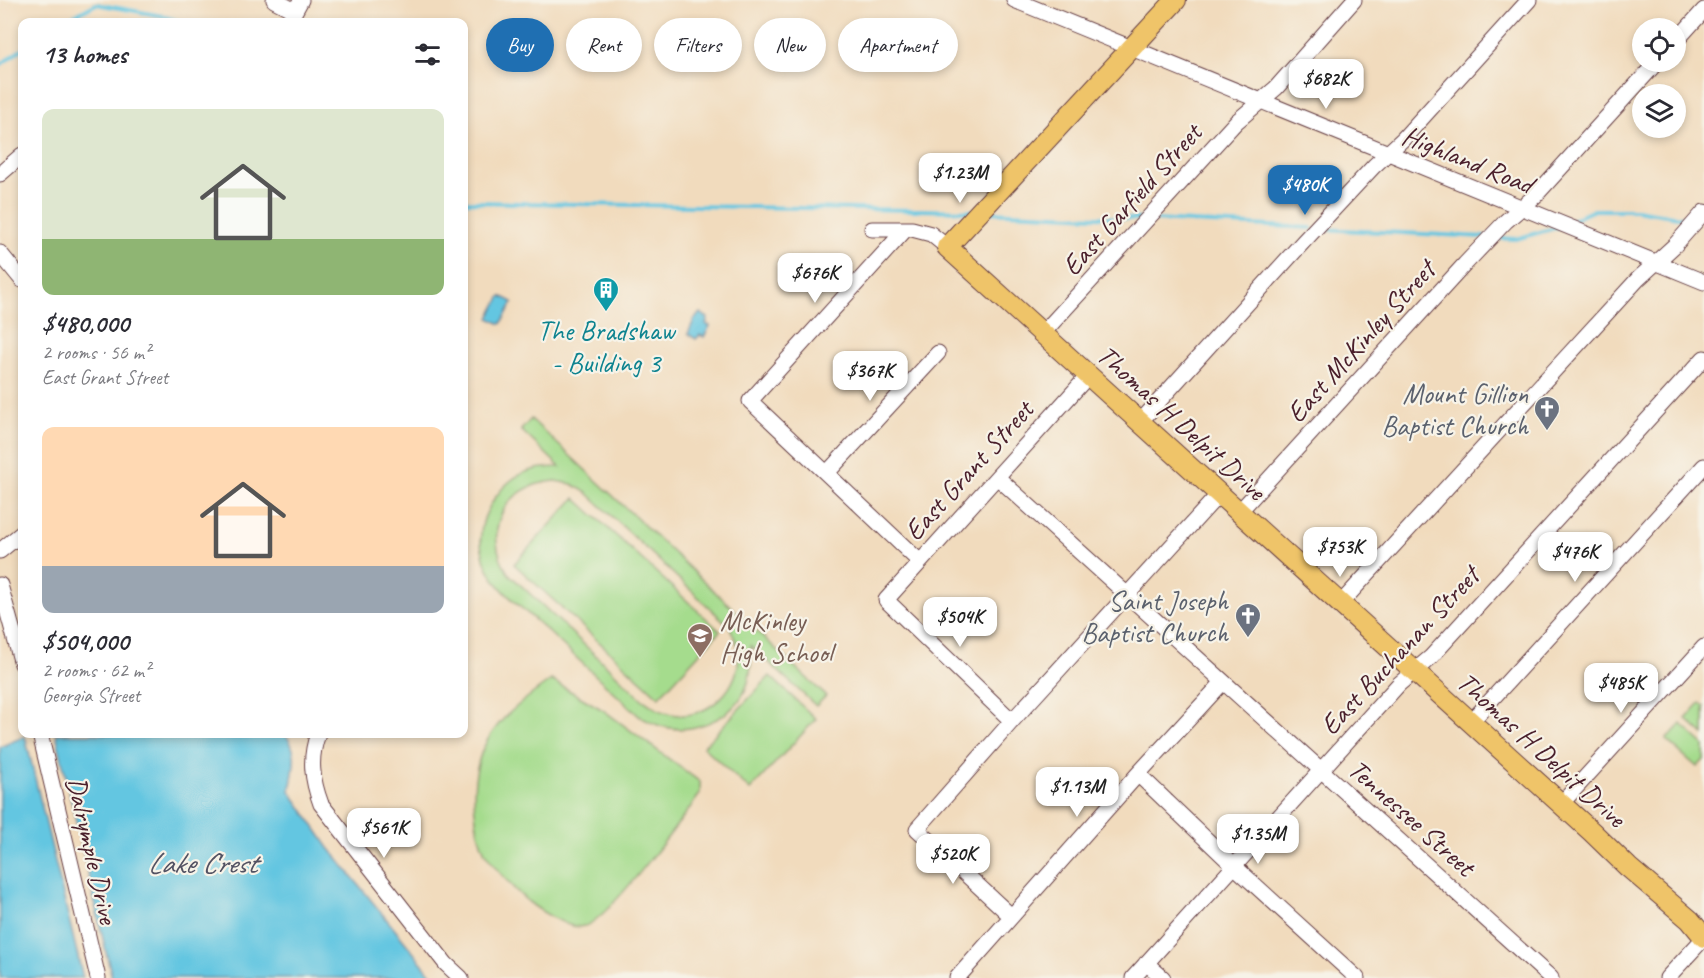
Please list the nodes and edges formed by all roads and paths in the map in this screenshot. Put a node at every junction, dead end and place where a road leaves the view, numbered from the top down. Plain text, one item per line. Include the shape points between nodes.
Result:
1 (274, 0) edge
2 (1014, 0) edge
3 (1176, 0) edge
4 (1354, 0) edge
5 (1529, 0) edge
6 (1704, 10) edge
7 (295, 11) edge
8 (1686, 30) edge
9 (1130, 48) junction
10 (1648, 72) edge
11 (1260, 101) junction
12 (1387, 153) junction
13 (18, 158) edge
14 (0, 174) edge
15 (1528, 210) junction
16 (1704, 212) edge
17 (872, 229) dead end
18 (905, 230) junction
19 (953, 240) junction
20 (0, 253) edge
21 (1655, 262) junction
22 (18, 275) edge
23 (1704, 282) edge
24 (1042, 334) junction
25 (938, 353) dead end
26 (1704, 358) edge
27 (1088, 376) junction
28 (1140, 422) junction
29 (1704, 466) edge
30 (827, 473) junction
31 (997, 477) junction
32 (1219, 494) junction
33 (1239, 512) junction
34 (18, 536) edge
35 (0, 551) edge
36 (919, 561) junction
37 (0, 585) edge
38 (1128, 594) junction
39 (1340, 603) junction
40 (1704, 647) edge
41 (18, 650) edge
42 (1414, 671) junction
43 (1223, 682) junction
44 (1012, 721) junction
45 (1471, 722) junction
46 (41, 738) edge
47 (317, 738) edge
48 (1322, 770) junction
49 (1138, 774) junction
50 (1562, 804) junction
51 (1234, 866) junction
52 (1011, 916) junction
53 (1704, 937) edge
54 (1146, 963) junction
55 (965, 975) edge
56 (98, 978) edge
57 (461, 978) edge
58 (1133, 978) edge
59 (1163, 978) edge
60 (1357, 978) edge
61 (1551, 978) edge
62 (1667, 978) edge

1 - 7 street
2 - 9 street, Highland Road
3 - 9 main road
4 - 11 street, East Garfield Street
5 - 12 street
6 - 8 street
9 - 11 street, Highland Road
9 - 19 main road
10 - 15 street, East McKinley Street via 1535,196
11 - 12 street, Highland Road
11 - 24 street, East Garfield Street via 1244,113
12 - 15 street, Highland Road
12 - 28 street
13 - 14 street
15 - 21 street, Highland Road
15 - 33 street, East McKinley Street via 1504,223
16 - 21 street
17 - 18 street, Thomas H Delpit Drive
18 - 19 street, Thomas H Delpit Drive
18 - 30 street via 750,401
19 - 24 main road, Thomas H Delpit Drive
20 - 22 street
21 - 23 street, Highland Road
21 - 39 street
24 - 27 main road, Thomas H Delpit Drive
25 - 30 street
26 - 42 street, East Buchanan Street
27 - 28 main road, Thomas H Delpit Drive
27 - 31 street, East Grant Street
28 - 32 main road, Thomas H Delpit Drive
29 - 45 street
30 - 36 street
31 - 36 street, East Grant Street
31 - 38 street, Tennessee Street
32 - 33 main road, Thomas H Delpit Drive
32 - 38 street
33 - 39 main road, Thomas H Delpit Drive
34 - 35 street
36 - 44 street, East Grant Street via 886,600
37 - 41 street
38 - 43 street, Tennessee Street
38 - 44 street
39 - 42 main road, Thomas H Delpit Drive
40 - 50 street
42 - 45 main road, Thomas H Delpit Drive
42 - 48 street, East Buchanan Street
43 - 48 street, Tennessee Street
43 - 49 street
44 - 52 street via 917,829
45 - 50 main road, Thomas H Delpit Drive
46 - 56 street, Dalrymple Drive
47 - 57 street via 312,768 321,804 440,957
48 - 51 street, East Buchanan Street
48 - 61 street, Tennessee Street
49 - 51 street
49 - 52 street
50 - 53 main road, Thomas H Delpit Drive
51 - 54 street, East Buchanan Street
51 - 60 street
52 - 55 street
53 - 62 street
54 - 58 street, East Buchanan Street
54 - 59 street

